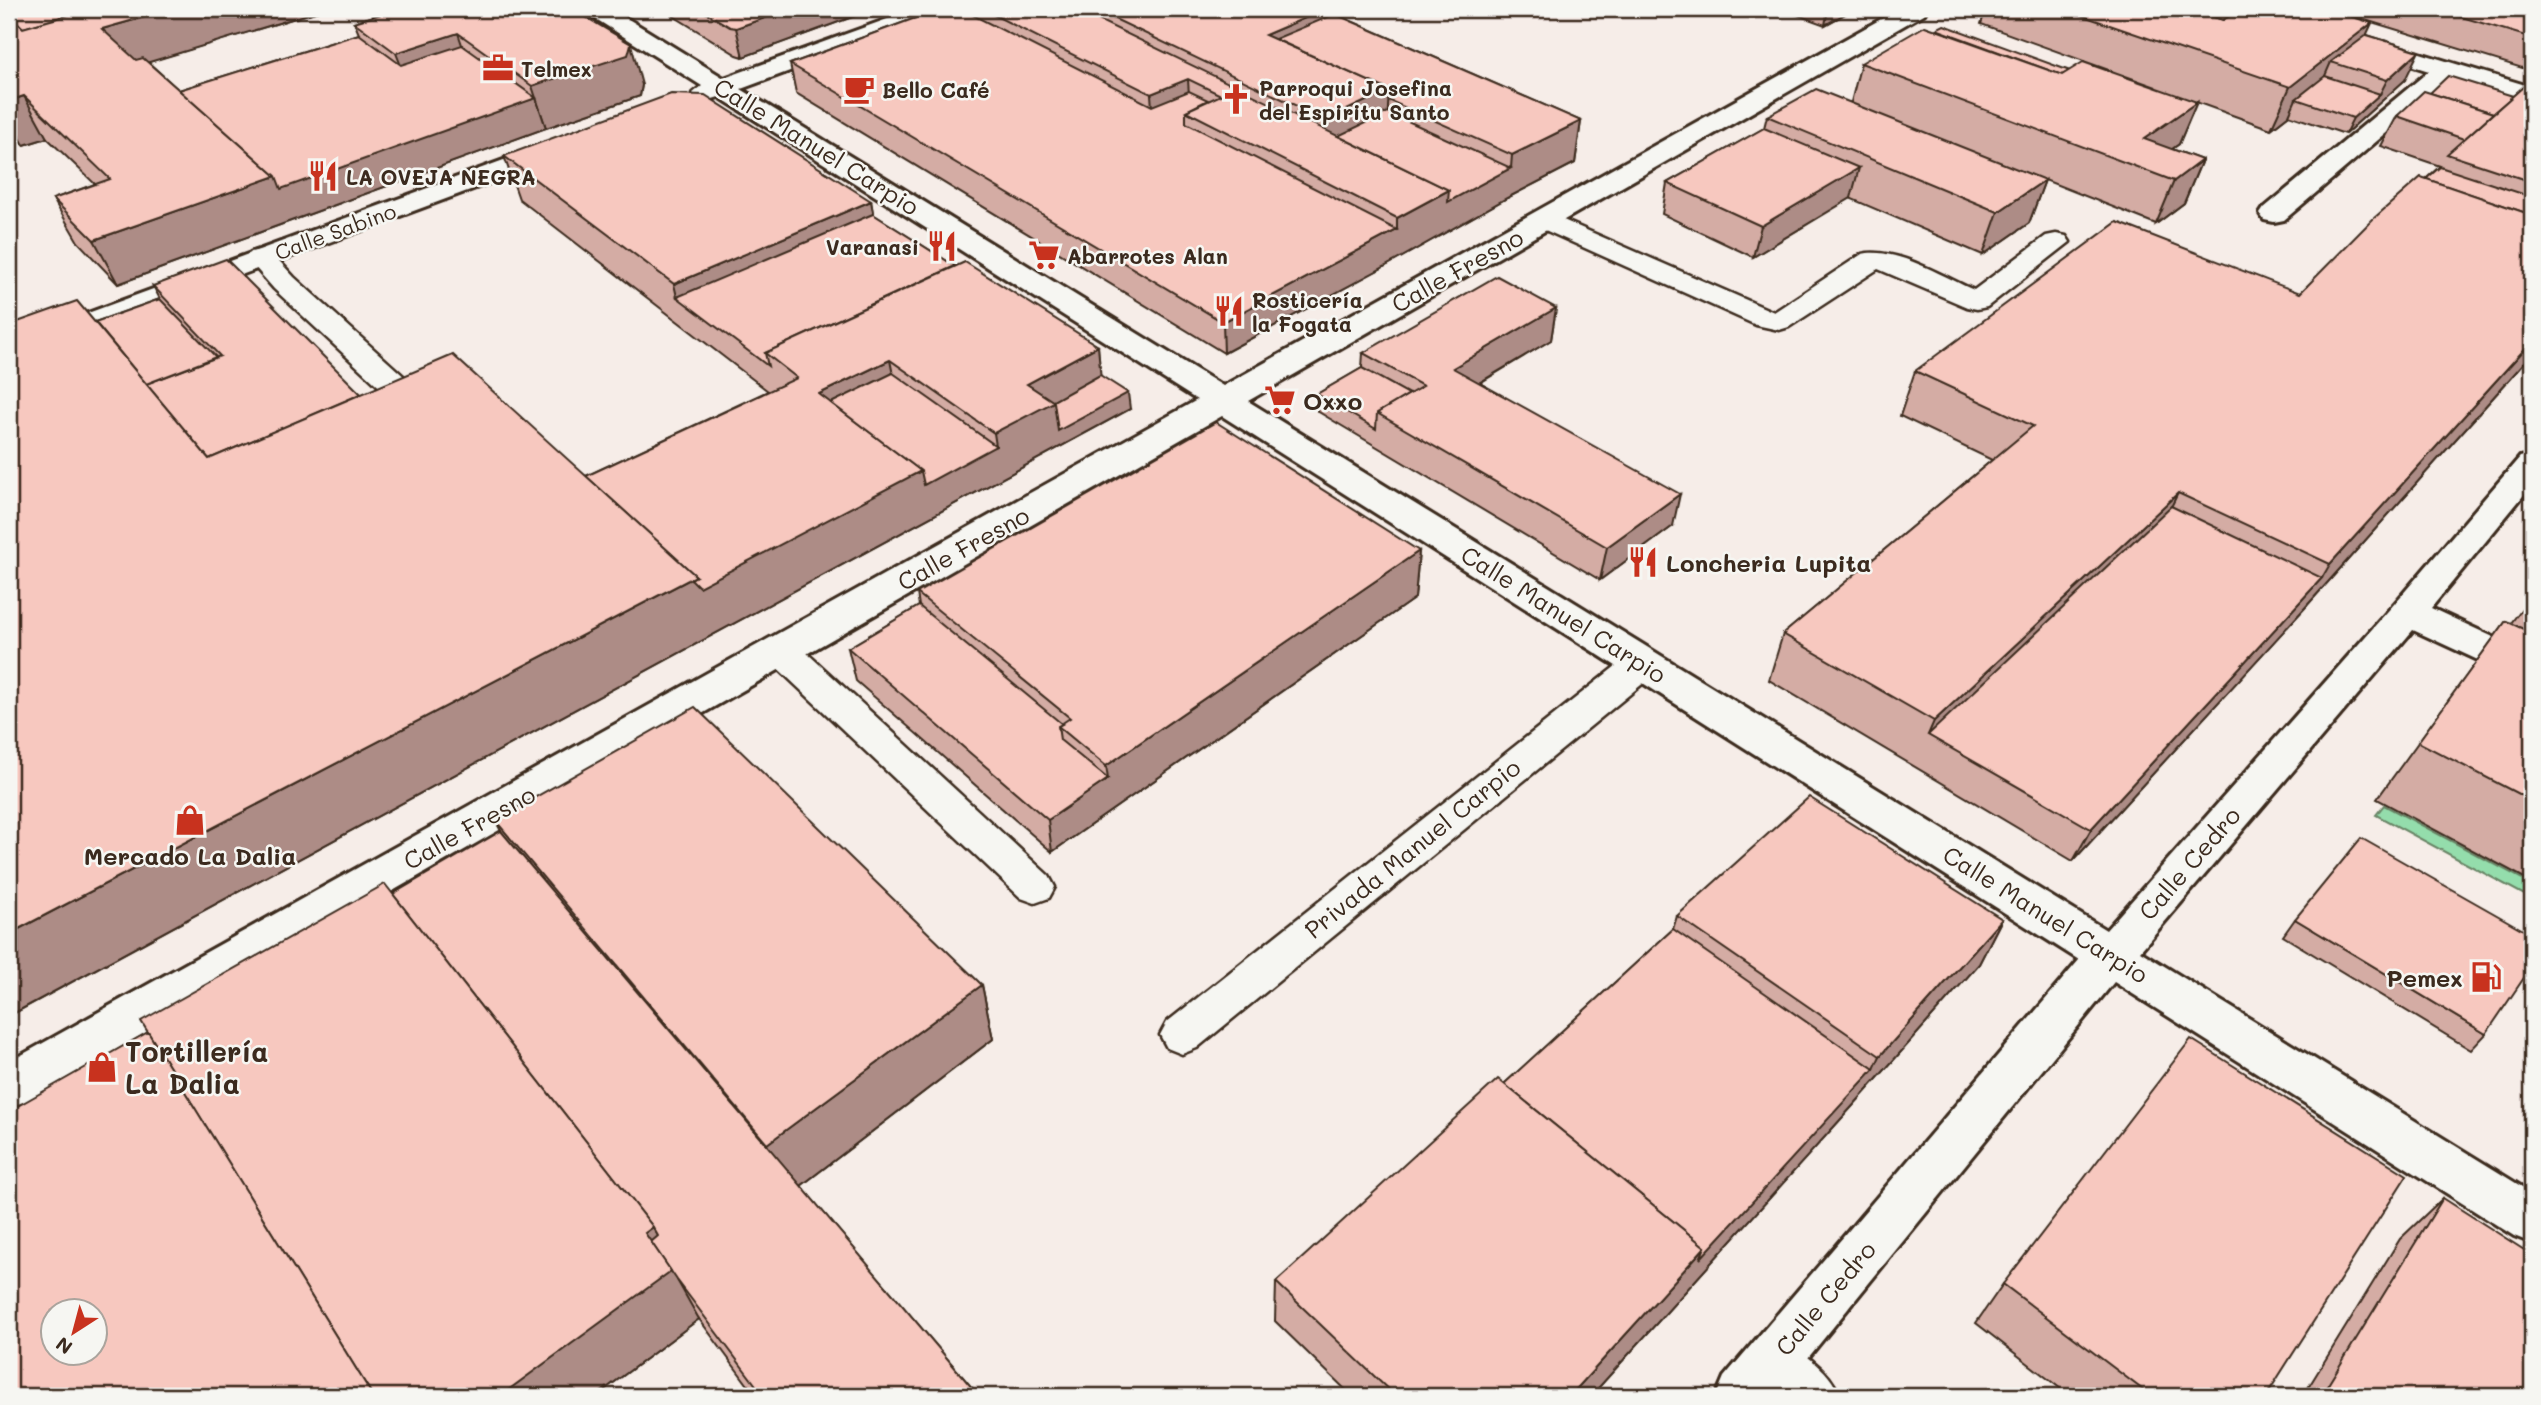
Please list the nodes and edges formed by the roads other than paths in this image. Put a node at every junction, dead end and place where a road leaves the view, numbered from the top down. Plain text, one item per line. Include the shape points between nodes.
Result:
1 (596, 9) edge
2 (936, 9) edge
3 (1916, 9) edge
4 (2345, 37) edge
5 (2447, 69) junction
6 (724, 86) junction
7 (2532, 96) edge
8 (685, 101) edge
9 (582, 139) edge
10 (2274, 214) dead end
11 (1545, 220) junction
12 (2056, 242) dead end
13 (261, 258) junction
14 (9, 352) edge
15 (1223, 402) junction
16 (436, 423) edge
17 (2532, 464) edge
18 (2408, 612) junction
19 (781, 650) junction
20 (1644, 663) junction
21 (2532, 670) edge
22 (1035, 887) dead end
23 (2111, 954) junction
24 (1182, 1035) dead end
25 (9, 1086) edge
26 (2532, 1220) edge
27 (1757, 1379) edge
28 (1814, 1396) edge

1 - 6 street, Calle Manuel Carpio
2 - 6 street
3 - 11 street, Calle Fresno
4 - 5 street
5 - 7 street
5 - 10 street
6 - 8 street
6 - 15 street, Calle Manuel Carpio
9 - 13 street, Calle Sabino
11 - 12 lane via 1766,320 1779,321 1872,260 1977,301
11 - 15 street, Calle Fresno
13 - 14 street, Calle Sabino
13 - 16 lane
15 - 19 street, Calle Fresno
15 - 20 street, Calle Manuel Carpio
17 - 18 street, Calle Cedro
18 - 21 street
18 - 23 street, Calle Cedro
19 - 22 lane
19 - 25 street, Calle Fresno
20 - 23 street, Calle Manuel Carpio
20 - 24 lane, Privada Manuel Carpio
23 - 26 street, Calle Manuel Carpio
23 - 27 street, Calle Cedro
27 - 28 lane

